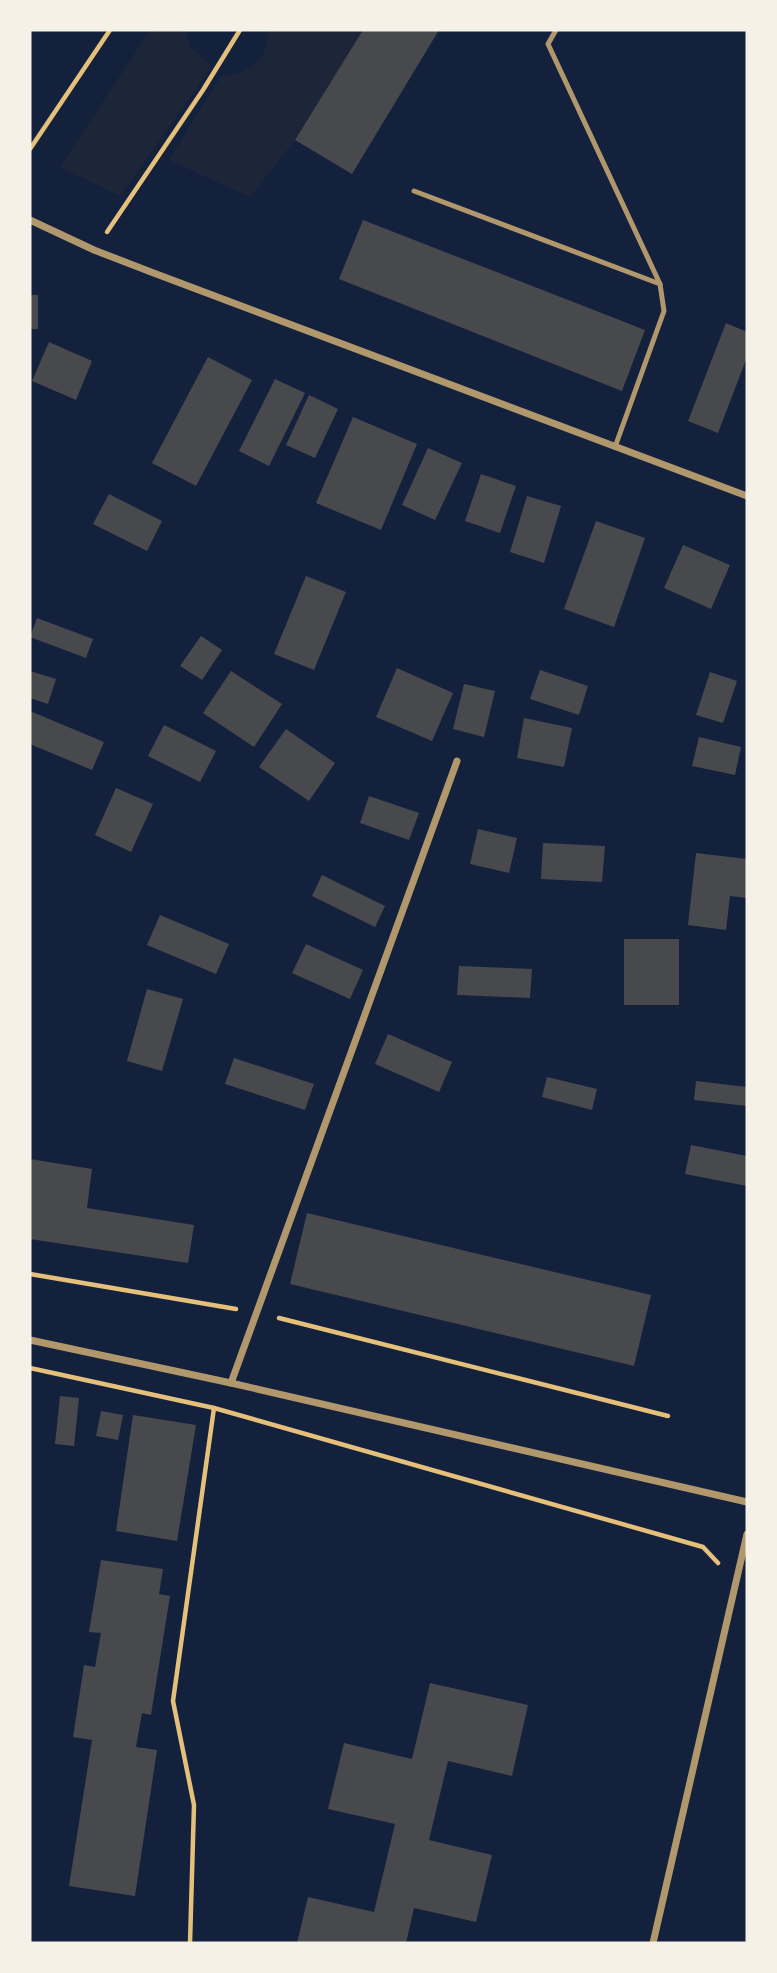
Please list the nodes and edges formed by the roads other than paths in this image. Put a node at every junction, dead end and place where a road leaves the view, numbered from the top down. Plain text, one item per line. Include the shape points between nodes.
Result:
1 (556, 30) edge
2 (414, 191) dead end
3 (30, 220) edge
4 (660, 284) junction
5 (615, 447) junction
6 (747, 496) edge
7 (457, 761) dead end
8 (30, 1340) edge
9 (232, 1383) junction
10 (747, 1502) edge
11 (747, 1534) edge
12 (653, 1943) edge

1 - 4 lane via 548,44
2 - 4 lane
3 - 5 street via 94,250
4 - 5 lane via 664,311
5 - 6 street
7 - 9 street
8 - 9 street
9 - 10 street
11 - 12 street

